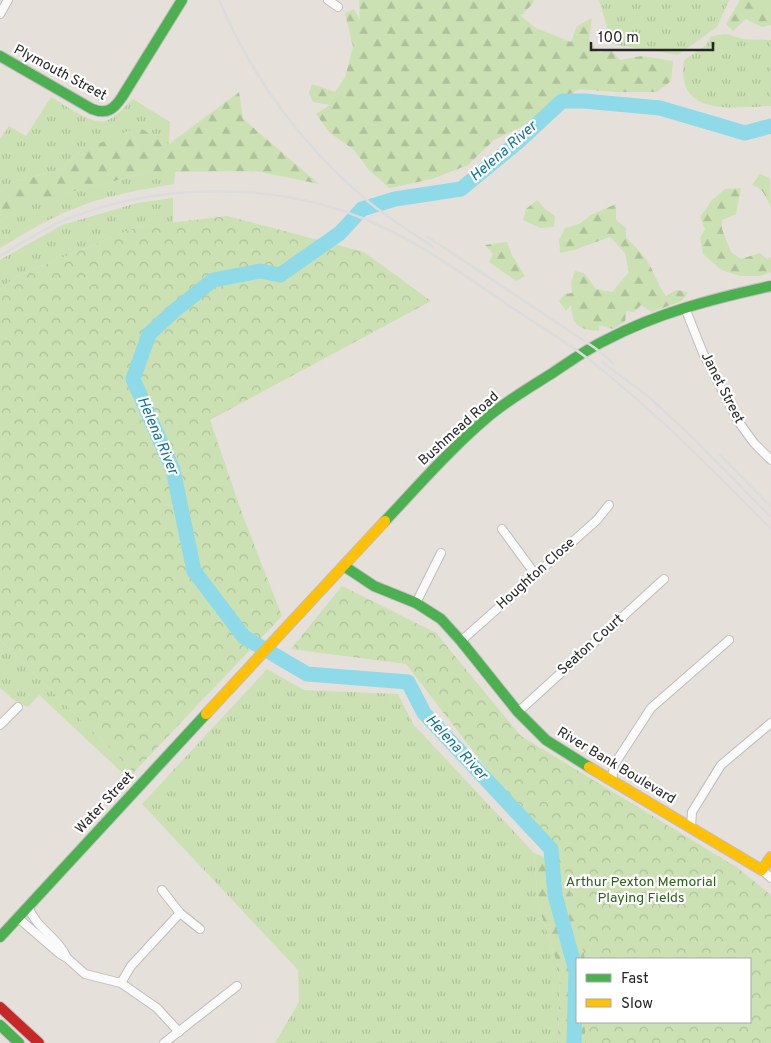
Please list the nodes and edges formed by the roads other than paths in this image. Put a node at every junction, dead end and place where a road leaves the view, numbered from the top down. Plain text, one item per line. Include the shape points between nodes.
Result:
1 (8, 0) edge
2 (182, 0) edge
3 (328, 0) edge
4 (338, 7) dead end
5 (0, 14) edge
6 (0, 56) edge
7 (771, 286) edge
8 (685, 308) junction
9 (771, 460) edge
10 (609, 505) dead end
11 (502, 529) dead end
12 (441, 553) dead end
13 (344, 566) junction
14 (535, 574) junction
15 (664, 579) dead end
16 (416, 603) junction
17 (729, 640) dead end
18 (461, 641) junction
19 (230, 689) joint
20 (18, 706) dead end
21 (518, 712) junction
22 (771, 723) edge
23 (0, 725) edge
24 (612, 781) junction
25 (691, 827) junction
26 (771, 857) edge
27 (762, 870) junction
28 (771, 878) edge
29 (162, 890) dead end
30 (28, 906) junction
31 (180, 913) junction
32 (18, 917) junction
33 (200, 929) dead end
34 (0, 937) edge
35 (67, 958) junction
36 (121, 983) junction
37 (237, 986) dead end
38 (0, 1007) edge
39 (0, 1025) edge
40 (179, 1032) junction
41 (19, 1043) edge
42 (39, 1043) edge
43 (164, 1043) edge

1 - 5 street
2 - 6 main road, Plymouth Street via 122,97 108,112 92,109
3 - 4 street
7 - 8 main road, Bushmead Road
8 - 9 street, Janet Street via 703,353 738,421
8 - 13 main road, Bushmead Road via 605,340 489,416 421,482
10 - 14 street, Houghton Close via 597,520
11 - 14 street
12 - 16 street
13 - 16 main road, River Bank Boulevard via 374,586
13 - 19 main road, Bushmead Road
14 - 18 street, Houghton Close
15 - 21 street, Seaton Court
16 - 18 main road, River Bank Boulevard via 441,619
17 - 24 street via 651,708 614,765
18 - 21 main road, River Bank Boulevard
19 - 30 main road, Water Street
20 - 23 street
21 - 24 main road, River Bank Boulevard via 546,740
22 - 25 street via 721,765 692,812
24 - 25 main road, River Bank Boulevard
25 - 27 main road, River Bank Boulevard
26 - 27 main road
27 - 28 street
29 - 31 street
30 - 32 main road, Water Street
30 - 35 street via 33,920 63,949
31 - 33 street
31 - 36 street via 131,966
32 - 34 main road, Water Street
32 - 35 street
35 - 36 street via 85,974
36 - 40 street via 157,1008
37 - 40 street
38 - 42 main road
39 - 41 main road
40 - 43 street

